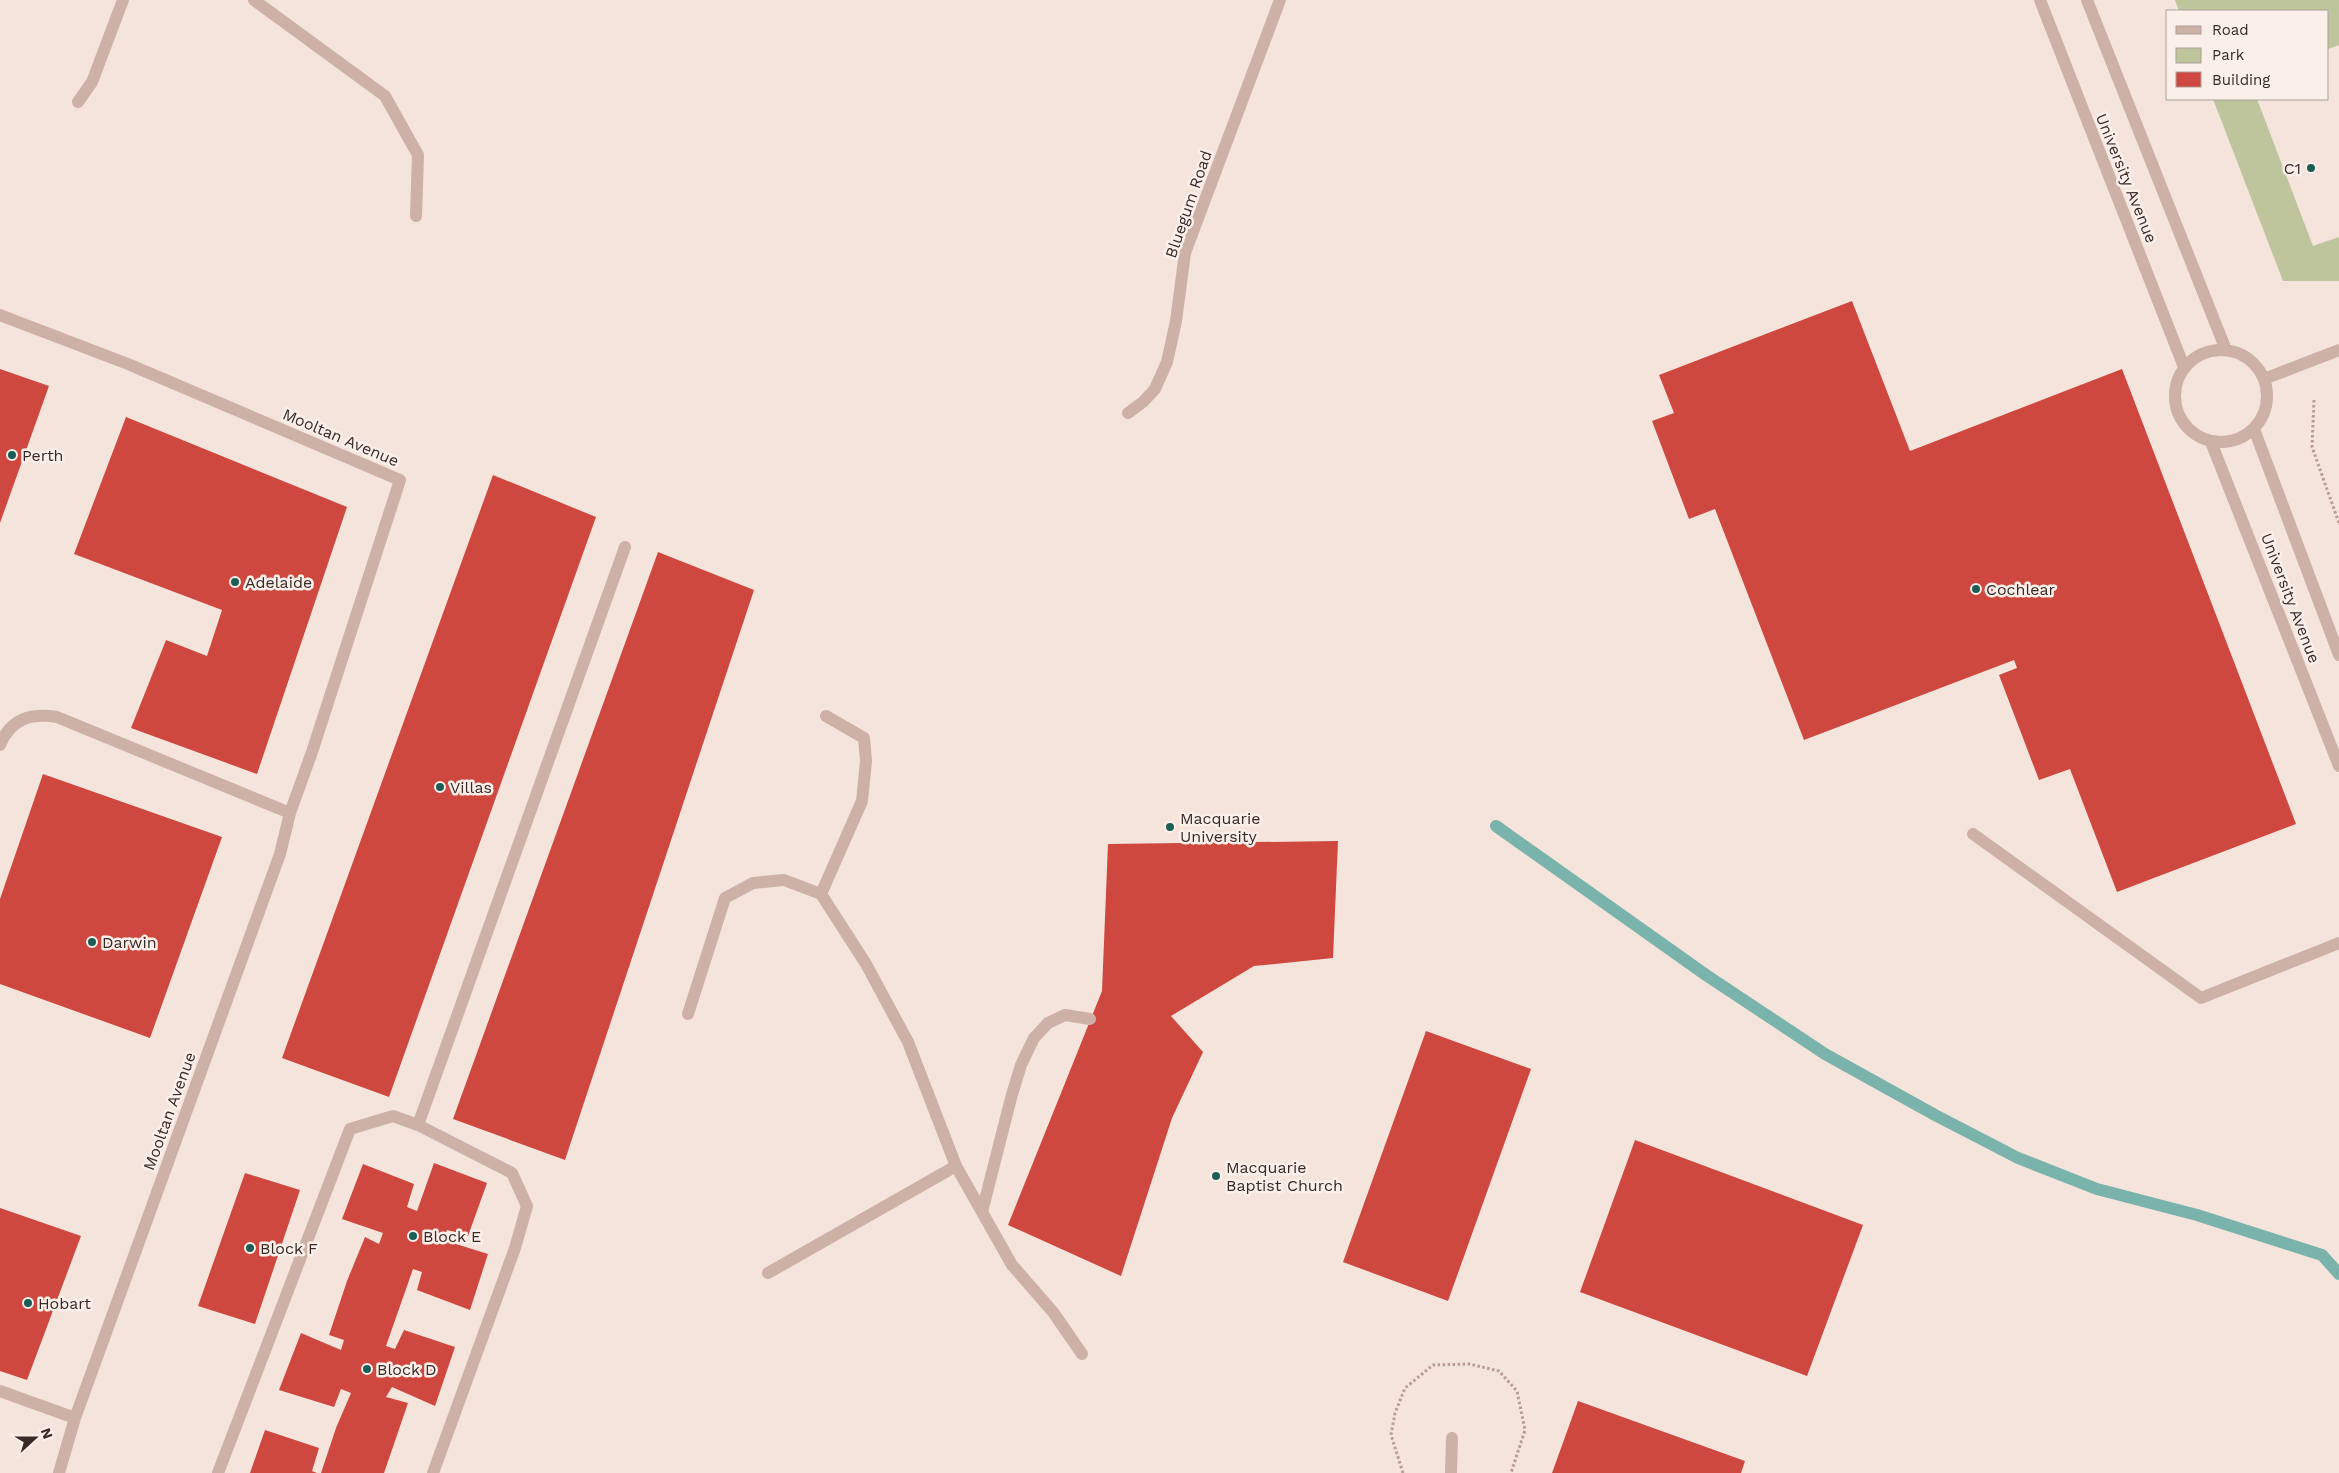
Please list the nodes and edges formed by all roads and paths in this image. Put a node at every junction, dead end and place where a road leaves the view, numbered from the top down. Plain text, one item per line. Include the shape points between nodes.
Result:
1 (123, 0) edge
2 (254, 0) edge
3 (1280, 0) edge
4 (2040, 0) edge
5 (2087, 0) edge
6 (78, 102) dead end
7 (416, 216) dead end
8 (0, 315) edge
9 (2226, 350) junction
10 (2339, 350) edge
11 (2184, 367) junction
12 (2264, 379) junction
13 (2314, 400) dead end
14 (1128, 413) dead end
15 (2254, 429) junction
16 (2211, 442) junction
17 (2339, 523) edge
18 (625, 547) dead end
19 (2339, 655) edge
20 (826, 716) dead end
21 (0, 745) edge
22 (2339, 766) edge
23 (290, 813) junction
24 (1973, 834) dead end
25 (821, 894) junction
26 (2339, 943) edge
27 (688, 1014) dead end
28 (1090, 1019) dead end
29 (418, 1125) junction
30 (956, 1166) junction
31 (982, 1212) junction
32 (768, 1273) dead end
33 (1082, 1354) dead end
34 (0, 1391) edge
35 (75, 1418) junction
36 (1452, 1438) dead end
37 (59, 1473) edge
38 (218, 1473) edge
39 (433, 1473) edge
40 (1403, 1473) edge
41 (1451, 1473) edge
42 (1511, 1473) edge

1 - 6 street via 92,82
2 - 7 street via 385,96 418,155
3 - 14 street, Bluegum Road via 1185,252 1167,362 1155,389
4 - 11 street, University Avenue
5 - 9 street, University Avenue
8 - 23 street, Mooltan Avenue via 128,364 400,480
9 - 11 street via 2211,350
9 - 12 street via 2250,359
10 - 12 street
11 - 16 street via 2176,381 2176,412 2196,437
12 - 15 street via 2266,406
13 - 17 path via 2312,447
15 - 16 street via 2234,441
15 - 19 street, University Avenue
16 - 22 street, University Avenue
18 - 29 street
20 - 25 street via 864,738 866,761 862,801
21 - 23 street via 9,728 19,721 38,714 57,718
23 - 35 street, Mooltan Avenue via 280,854
24 - 26 street via 2200,998
25 - 27 street via 784,880 753,883 725,898
25 - 30 street via 866,964 908,1042
28 - 31 street via 1065,1014 1048,1023 1034,1038 1011,1098
29 - 38 street via 393,1116 350,1130
29 - 39 street via 512,1173 527,1206 515,1248
30 - 31 street
30 - 32 street
31 - 33 street via 1012,1265 1053,1312
34 - 35 street
35 - 37 street, Mooltan Avenue
36 - 41 street
40 - 42 path via 1391,1434 1405,1388 1433,1366 1469,1364 1499,1371 1517,1391 1525,1430

